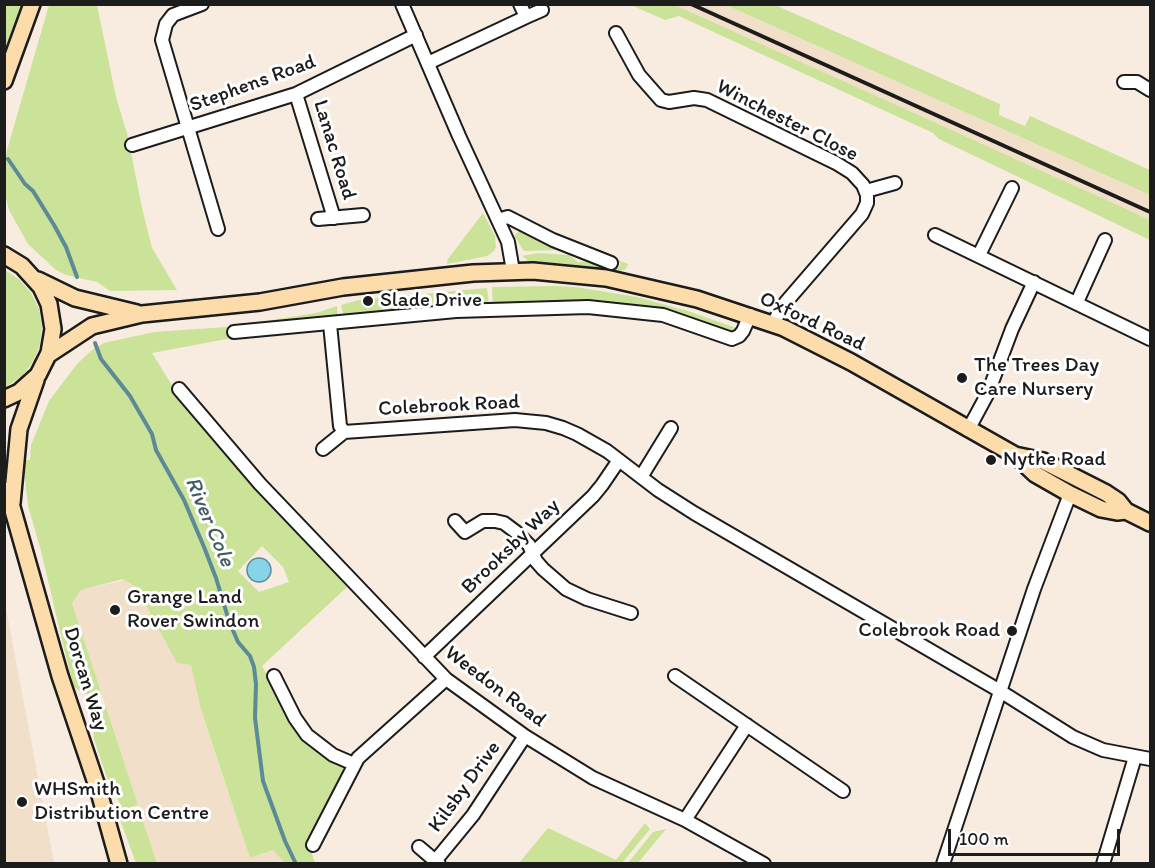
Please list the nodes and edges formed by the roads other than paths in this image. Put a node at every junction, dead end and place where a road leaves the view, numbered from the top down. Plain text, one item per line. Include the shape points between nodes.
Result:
1 (32, 4) edge
2 (202, 4) edge
3 (402, 4) edge
4 (520, 4) edge
5 (542, 10) dead end
6 (526, 17) junction
7 (616, 33) dead end
8 (416, 35) junction
9 (428, 63) junction
10 (4, 81) edge
11 (1124, 82) dead end
12 (1150, 90) edge
13 (296, 94) junction
14 (189, 128) junction
15 (132, 145) dead end
16 (895, 183) dead end
17 (1012, 188) dead end
18 (866, 192) junction
19 (363, 215) dead end
20 (334, 218) junction
21 (318, 219) dead end
22 (498, 220) junction
23 (219, 229) dead end
24 (935, 235) dead end
25 (1105, 240) dead end
26 (4, 242) edge
27 (979, 255) junction
28 (10, 257) edge
29 (611, 263) dead end
30 (513, 271) junction
31 (35, 279) junction
32 (1034, 282) junction
33 (1077, 302) junction
34 (142, 314) junction
35 (750, 315) junction
36 (773, 323) junction
37 (330, 324) junction
38 (234, 332) dead end
39 (1150, 339) edge
40 (48, 355) junction
41 (38, 375) junction
42 (180, 389) dead end
43 (4, 399) edge
44 (671, 428) dead end
45 (968, 430) junction
46 (344, 432) junction
47 (322, 449) dead end
48 (1015, 455) junction
49 (618, 460) junction
50 (641, 477) junction
51 (1077, 478) junction
52 (4, 490) edge
53 (1070, 494) junction
54 (12, 507) junction
55 (1126, 511) junction
56 (455, 521) dead end
57 (1150, 523) edge
58 (532, 553) junction
59 (631, 613) dead end
60 (424, 657) junction
61 (274, 676) dead end
62 (675, 676) dead end
63 (446, 680) junction
64 (1000, 691) junction
65 (747, 725) junction
66 (525, 736) junction
67 (1135, 757) junction
68 (1150, 759) edge
69 (354, 764) junction
70 (843, 791) dead end
71 (685, 820) junction
72 (313, 845) dead end
73 (419, 847) dead end
74 (438, 862) edge
75 (119, 864) edge
76 (764, 864) edge
77 (944, 864) edge
78 (1102, 864) edge

1 - 10 main road
2 - 14 street via 173,15 162,35
3 - 8 street
4 - 6 street
5 - 6 street
6 - 9 street
7 - 18 street, Winchester Close via 657,98 669,102 706,100 836,163 859,179
8 - 9 street
8 - 13 street, Stephens Road
9 - 22 street
11 - 12 street via 1137,82
13 - 14 street, Stephens Road
13 - 20 street, Lanac Road
14 - 15 street, Stephens Road
14 - 23 street
16 - 18 street, Winchester Close
17 - 27 street
18 - 36 street, Winchester Close via 862,214 786,302
19 - 20 street, Lanac Road
20 - 21 street, Lanac Road
22 - 29 street via 508,218
22 - 30 street via 508,242
24 - 27 street
25 - 33 street
26 - 28 main road
27 - 32 street
28 - 31 main road
30 - 34 main road via 337,288 260,302
30 - 35 main road, Oxford Road via 573,274 647,286
31 - 34 main road via 75,298
31 - 40 main road via 51,312 53,337
32 - 33 street
32 - 45 street via 988,393
33 - 39 street
34 - 40 main road via 92,326
35 - 36 main road, Oxford Road
35 - 37 street via 743,331 732,339 663,315 588,307 474,310
36 - 45 main road, Oxford Road via 841,356
37 - 38 street
37 - 46 street via 340,426
40 - 41 main road, Dorcan Way
41 - 43 main road
41 - 54 main road, Dorcan Way via 19,429
42 - 60 street, Weedon Road via 211,417 260,484
44 - 50 street
45 - 48 main road, Oxford Road
46 - 47 street
46 - 49 street, Colebrook Road via 530,420 577,434
48 - 51 main road, Oxford Road via 1043,461
48 - 53 main road, Oxford Road via 1035,474
49 - 50 street, Colebrook Road
49 - 58 street, Brooksby Way via 593,496
50 - 64 street, Colebrook Road via 714,525
51 - 53 main road
51 - 55 main road, Oxford Road via 1118,501
52 - 54 main road, Dorcan Way
53 - 55 main road, Oxford Road via 1101,509
53 - 64 street
54 - 75 main road, Dorcan Way
55 - 57 main road, Oxford Road
56 - 58 street via 465,532 483,521 504,523 529,545
58 - 59 street via 550,576 574,594
58 - 60 street, Brooksby Way
60 - 63 street, Weedon Road
61 - 69 street via 308,735 333,755
62 - 65 street
63 - 66 street, Weedon Road
63 - 69 street via 368,747
64 - 67 street, Colebrook Road via 1084,743
64 - 77 street
65 - 70 street
65 - 71 street
66 - 71 street, Weedon Road via 593,778
66 - 74 street, Kilsby Drive
67 - 68 street, Colebrook Road
67 - 78 street
69 - 72 street
71 - 76 street, Weedon Road
73 - 74 street

